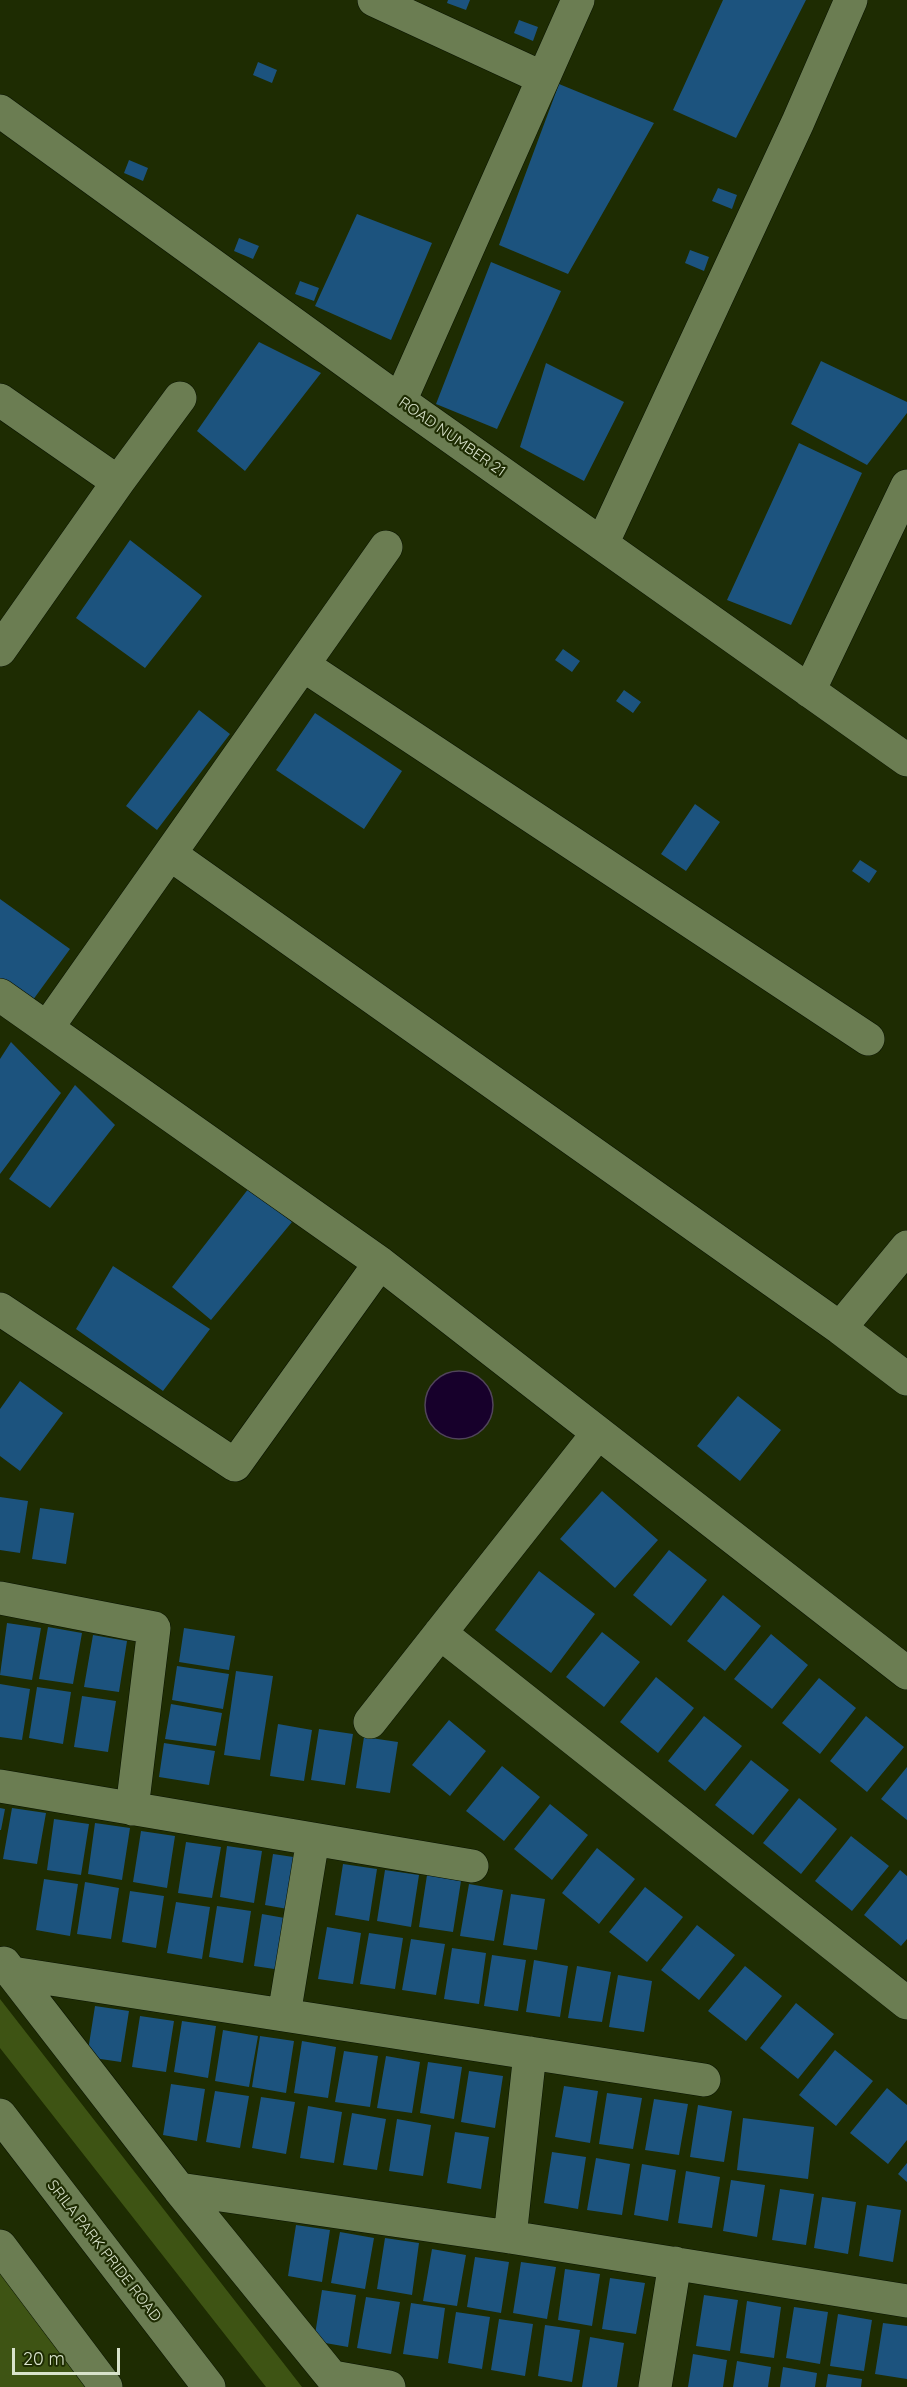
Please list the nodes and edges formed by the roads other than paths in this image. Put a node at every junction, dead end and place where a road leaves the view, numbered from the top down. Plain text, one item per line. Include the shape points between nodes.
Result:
1 (374, 0) edge
2 (578, 0) edge
3 (851, 0) edge
4 (543, 78) junction
5 (0, 111) edge
6 (180, 398) dead end
7 (0, 400) edge
8 (400, 401) junction
9 (118, 482) junction
10 (907, 486) edge
11 (602, 544) junction
12 (386, 547) dead end
13 (0, 650) edge
14 (303, 665) junction
15 (809, 691) junction
16 (907, 760) edge
17 (170, 854) junction
18 (0, 994) edge
19 (47, 1028) junction
20 (868, 1039) dead end
21 (907, 1247) edge
22 (380, 1263) junction
23 (0, 1309) edge
24 (840, 1328) junction
25 (907, 1379) edge
26 (598, 1433) junction
27 (0, 1598) edge
28 (440, 1633) junction
29 (907, 1673) edge
30 (370, 1722) dead end
31 (0, 1786) edge
32 (132, 1809) junction
33 (313, 1839) junction
34 (472, 1866) dead end
35 (6, 1965) edge
36 (907, 2002) edge
37 (284, 2015) junction
38 (530, 2053) junction
39 (704, 2080) dead end
40 (0, 2115) edge
41 (179, 2189) junction
42 (510, 2237) junction
43 (0, 2246) edge
44 (675, 2263) junction
45 (907, 2301) edge
46 (336, 2382) edge
47 (106, 2387) edge
48 (209, 2387) edge
49 (388, 2387) edge
50 (655, 2387) edge

1 - 4 street
2 - 4 street
3 - 11 street via 798,123
4 - 8 street
5 - 8 street, ROAD NUMBER 21
6 - 9 street
7 - 9 street
8 - 11 street, ROAD NUMBER 21
9 - 13 street
10 - 15 street
11 - 15 street, ROAD NUMBER 21
12 - 14 street
14 - 17 street
14 - 20 street
15 - 16 street, ROAD NUMBER 21
17 - 19 street
17 - 24 street
18 - 19 street
19 - 22 street
21 - 24 street
22 - 23 street via 235,1465
22 - 26 street
24 - 25 street
26 - 28 street
26 - 29 street
27 - 32 street via 154,1628
28 - 30 street
28 - 36 street
31 - 32 street
32 - 33 street
33 - 34 street
33 - 37 street
35 - 37 street
35 - 41 street
37 - 38 street
38 - 39 street
38 - 42 street
40 - 48 street, SRILA PARK PRIDE ROAD
41 - 42 street
41 - 46 street
42 - 44 street
43 - 47 street
44 - 45 street
44 - 50 street
46 - 49 street

